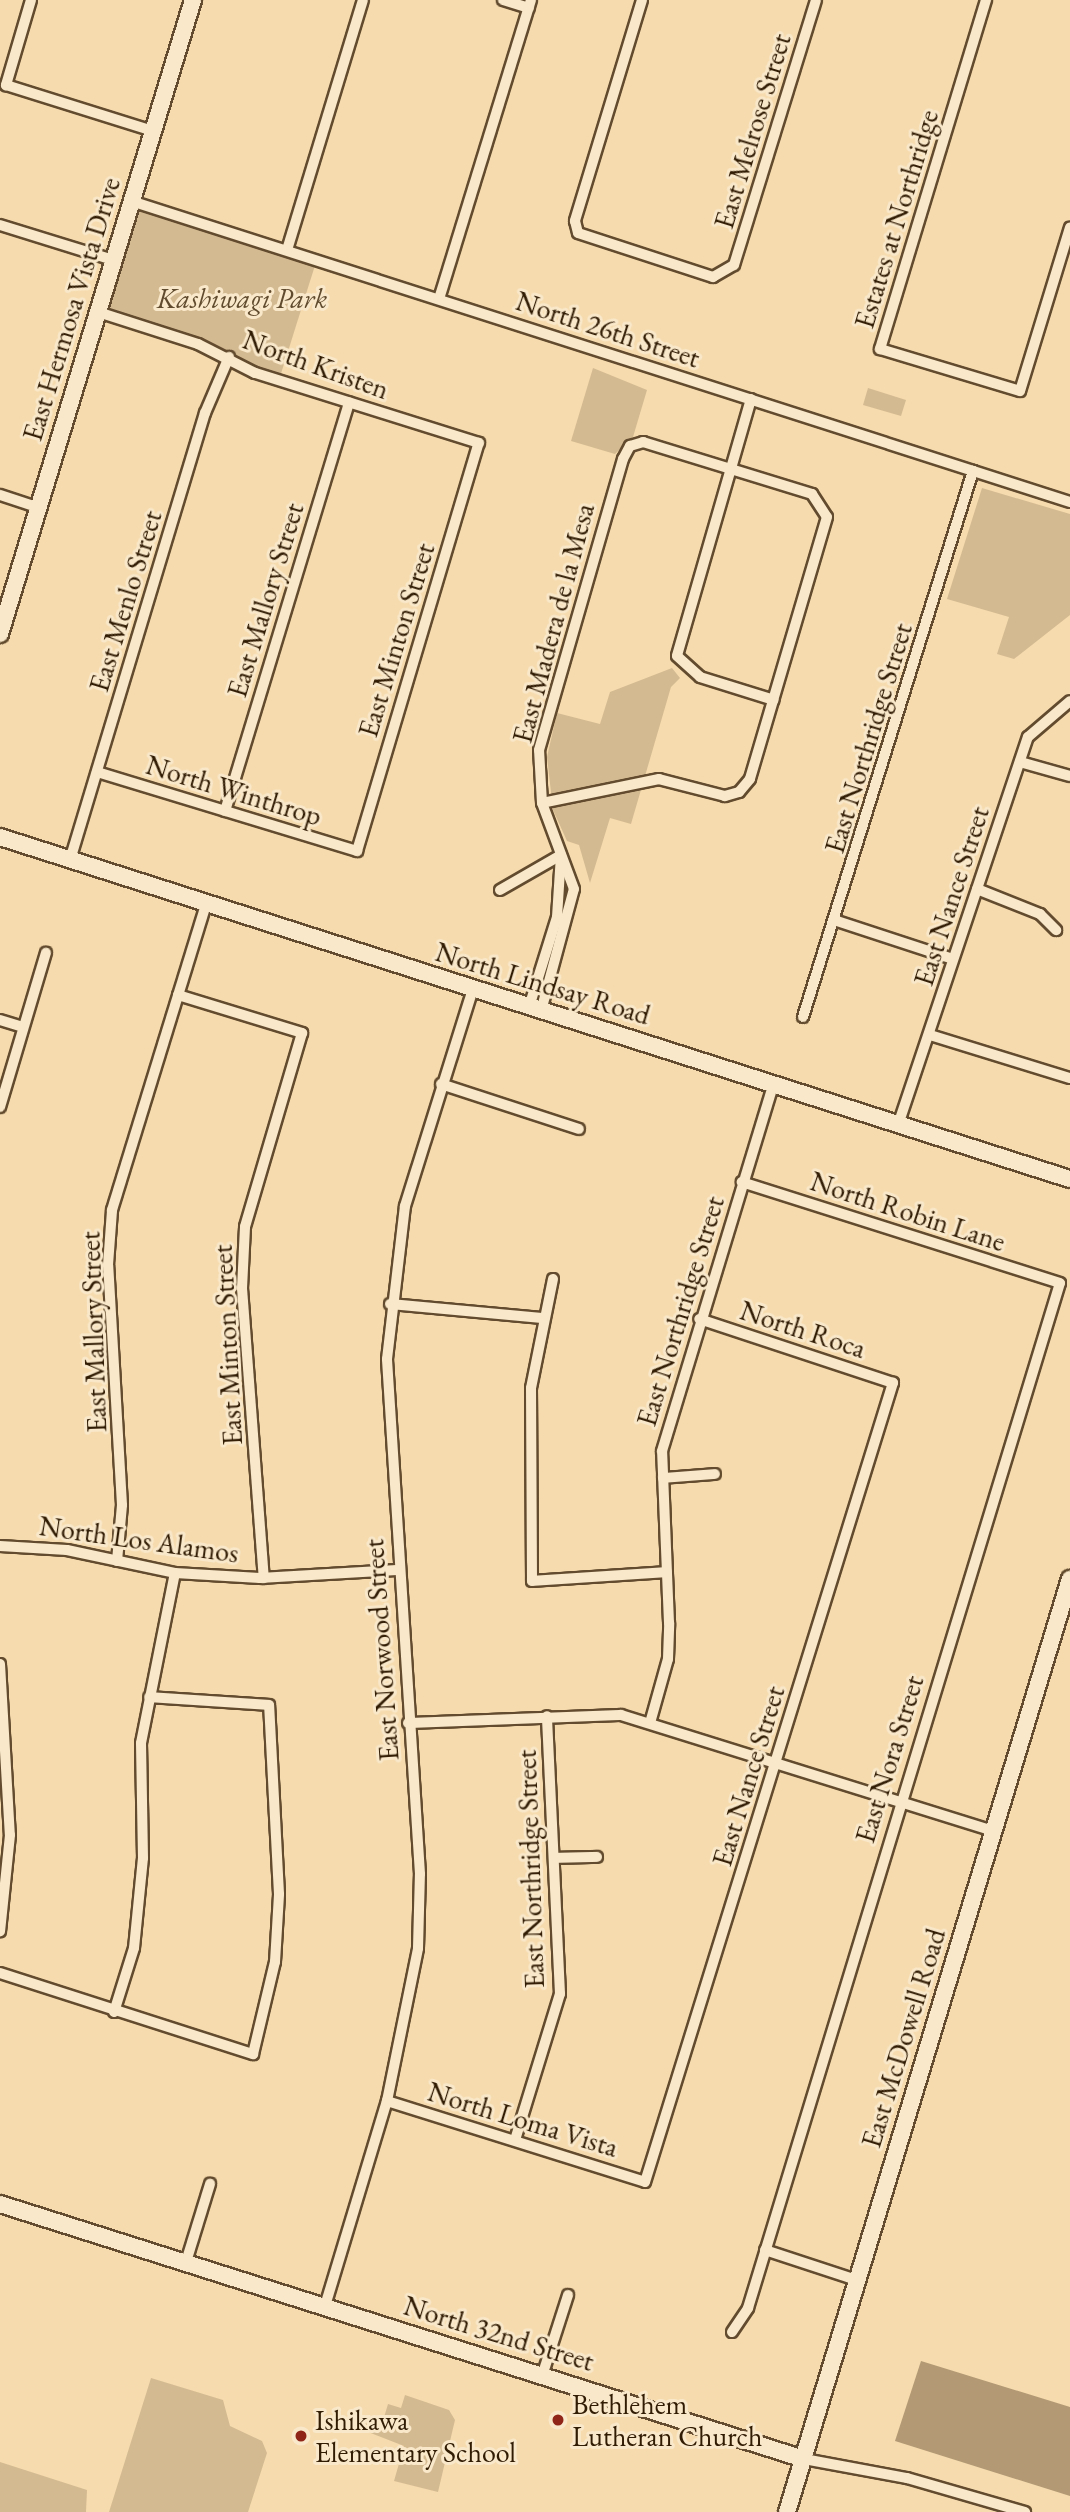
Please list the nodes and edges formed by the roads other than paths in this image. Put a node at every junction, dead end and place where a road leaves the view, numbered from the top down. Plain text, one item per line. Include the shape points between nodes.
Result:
1 (31, 0) edge
2 (193, 0) edge
3 (363, 0) edge
4 (503, 0) edge
5 (642, 0) edge
6 (816, 0) edge
7 (986, 0) edge
8 (530, 4) edge
9 (153, 131) junction
10 (131, 201) junction
11 (0, 225) edge
12 (1070, 227) edge
13 (287, 250) junction
14 (113, 260) junction
15 (439, 299) junction
16 (98, 312) junction
17 (229, 357) junction
18 (751, 400) junction
19 (349, 402) junction
20 (479, 443) joint
21 (730, 470) junction
22 (973, 471) junction
23 (0, 495) edge
24 (1070, 502) edge
25 (38, 507) junction
26 (0, 634) edge
27 (774, 700) junction
28 (1070, 701) edge
29 (1020, 762) junction
30 (97, 772) junction
31 (1070, 776) edge
32 (542, 803) junction
33 (225, 811) junction
34 (0, 837) edge
35 (357, 851) joint
36 (561, 855) junction
37 (70, 860) junction
38 (500, 890) dead end
39 (977, 890) junction
40 (206, 905) junction
41 (837, 921) junction
42 (1056, 930) dead end
43 (46, 953) dead end
44 (953, 959) junction
45 (473, 989) junction
46 (178, 995) junction
47 (535, 1009) junction
48 (803, 1017) dead end
49 (0, 1020) edge
50 (23, 1027) junction
51 (930, 1035) junction
52 (1070, 1078) edge
53 (774, 1083) junction
54 (441, 1084) junction
55 (0, 1107) edge
56 (899, 1122) junction
57 (579, 1129) dead end
58 (1070, 1178) edge
59 (742, 1182) junction
60 (553, 1279) dead end
61 (1060, 1283) joint
62 (390, 1304) junction
63 (542, 1318) junction
64 (699, 1319) junction
65 (892, 1383) joint
66 (715, 1474) dead end
67 (663, 1478) junction
68 (0, 1546) edge
69 (117, 1561) junction
70 (397, 1570) junction
71 (667, 1572) junction
72 (175, 1573) junction
73 (264, 1578) junction
74 (1070, 1579) edge
75 (0, 1664) edge
76 (149, 1697) junction
77 (547, 1716) junction
78 (408, 1723) junction
79 (650, 1723) junction
80 (776, 1764) junction
81 (900, 1802) junction
82 (993, 1831) junction
83 (597, 1857) dead end
84 (555, 1858) junction
85 (0, 1931) edge
86 (0, 1973) edge
87 (114, 2012) junction
88 (387, 2101) junction
89 (515, 2140) junction
90 (645, 2182) joint
91 (210, 2184) dead end
92 (0, 2204) edge
93 (765, 2250) junction
94 (186, 2262) junction
95 (857, 2280) junction
96 (568, 2295) dead end
97 (325, 2306) junction
98 (732, 2332) dead end
99 (543, 2373) junction
100 (804, 2459) junction
101 (787, 2512) edge
102 (1025, 2512) edge

1 - 9 street via 6,85
2 - 9 main road, East Hermosa Vista Drive
3 - 13 street
4 - 8 street
5 - 6 street, East Melrose Street via 575,220 578,233 713,277 726,273
7 - 12 street, Estates at Northridge via 880,349 1020,391
8 - 15 street
9 - 10 main road, East Hermosa Vista Drive
10 - 13 street, North 26th Street
10 - 14 main road, East Hermosa Vista Drive
11 - 14 street
13 - 15 street, North 26th Street
14 - 16 main road, East Hermosa Vista Drive
15 - 18 street, North 26th Street
16 - 17 street, North Kristen
16 - 25 main road, East Hermosa Vista Drive
17 - 19 street, North Kristen via 256,373
17 - 30 street, East Menlo Street via 205,413
18 - 21 street
18 - 22 street, North 26th Street
19 - 20 street, North Kristen
19 - 33 street, East Mallory Street
20 - 35 street, East Minton Street
21 - 27 street via 677,656 700,677
21 - 27 street via 812,494 827,517
21 - 32 street, East Madera de la Mesa via 643,442 630,446 545,721 538,775
22 - 24 street, North 26th Street
22 - 41 street, East Northridge Street
23 - 25 street
25 - 26 main road, East Hermosa Vista Drive
27 - 32 street via 750,779 739,792 725,796 659,779
28 - 29 street, East Nance Street via 1028,737
29 - 31 street
29 - 39 street, East Nance Street
30 - 33 street, North Winthrop
30 - 37 street, East Menlo Street
32 - 36 street, East Madera de la Mesa
33 - 35 street, North Winthrop
34 - 37 main road, North Lindsay Road
36 - 38 street
36 - 47 street, East Madera de la Mesa via 557,917
37 - 40 main road, North Lindsay Road
39 - 42 street via 1040,914
39 - 44 street, East Nance Street
40 - 45 main road, North Lindsay Road
40 - 46 street, East Mallory Street
41 - 44 street
41 - 48 street, East Northridge Street
43 - 50 street
44 - 51 street, East Nance Street
45 - 47 main road, North Lindsay Road
45 - 54 street, East Norwood Street
46 - 69 street, East Mallory Street via 111,1210 108,1265 122,1506
46 - 73 street, East Minton Street via 302,1033 245,1227 242,1288
47 - 53 main road, North Lindsay Road
49 - 50 street
50 - 55 street
51 - 52 street
51 - 56 street, East Nance Street
53 - 56 main road, North Lindsay Road
53 - 59 street, East Northridge Street
54 - 57 street
54 - 62 street, East Norwood Street via 405,1206
56 - 58 main road, North Lindsay Road
59 - 61 street, North Robin Lane
59 - 64 street, East Northridge Street
60 - 63 street
61 - 81 street, East Nora Street
62 - 63 street
62 - 70 street, East Norwood Street
63 - 71 street via 531,1401 533,1581
64 - 65 street, North Roca
64 - 67 street, East Northridge Street via 668,1422
65 - 80 street, East Nance Street
66 - 67 street
67 - 71 street, East Northridge Street
68 - 69 street, North Los Alamos
69 - 72 street, North Los Alamos
70 - 73 street, North Los Alamos
70 - 78 street, East Norwood Street
71 - 79 street, East Northridge Street via 668,1659
72 - 73 street, North Los Alamos
72 - 76 street
74 - 82 main road, East McDowell Road
75 - 85 street via 10,1835
76 - 87 street via 139,1782 140,1905
76 - 87 street via 269,1705 279,1894 275,1962 253,2054
77 - 78 street
77 - 79 street via 589,1712
77 - 84 street, East Northridge Street
78 - 88 street, East Norwood Street via 419,1874 418,1948
79 - 80 street
80 - 81 street
80 - 90 street, East Nance Street
81 - 82 street
81 - 93 street, East Nora Street
82 - 95 main road, East McDowell Road
83 - 84 street
84 - 89 street, East Northridge Street via 560,1994
86 - 87 street
88 - 89 street, North Loma Vista
88 - 97 street, East Norwood Street
89 - 90 street, North Loma Vista
91 - 94 street
92 - 94 main road, North 32nd Street
93 - 95 street
93 - 98 street, East Nora Street via 748,2308
94 - 97 main road, North 32nd Street
95 - 100 main road, East McDowell Road
96 - 99 street
97 - 99 main road, North 32nd Street
99 - 100 main road, North 32nd Street
100 - 101 main road, East McDowell Road
100 - 102 street, North 32nd Street via 907,2477

